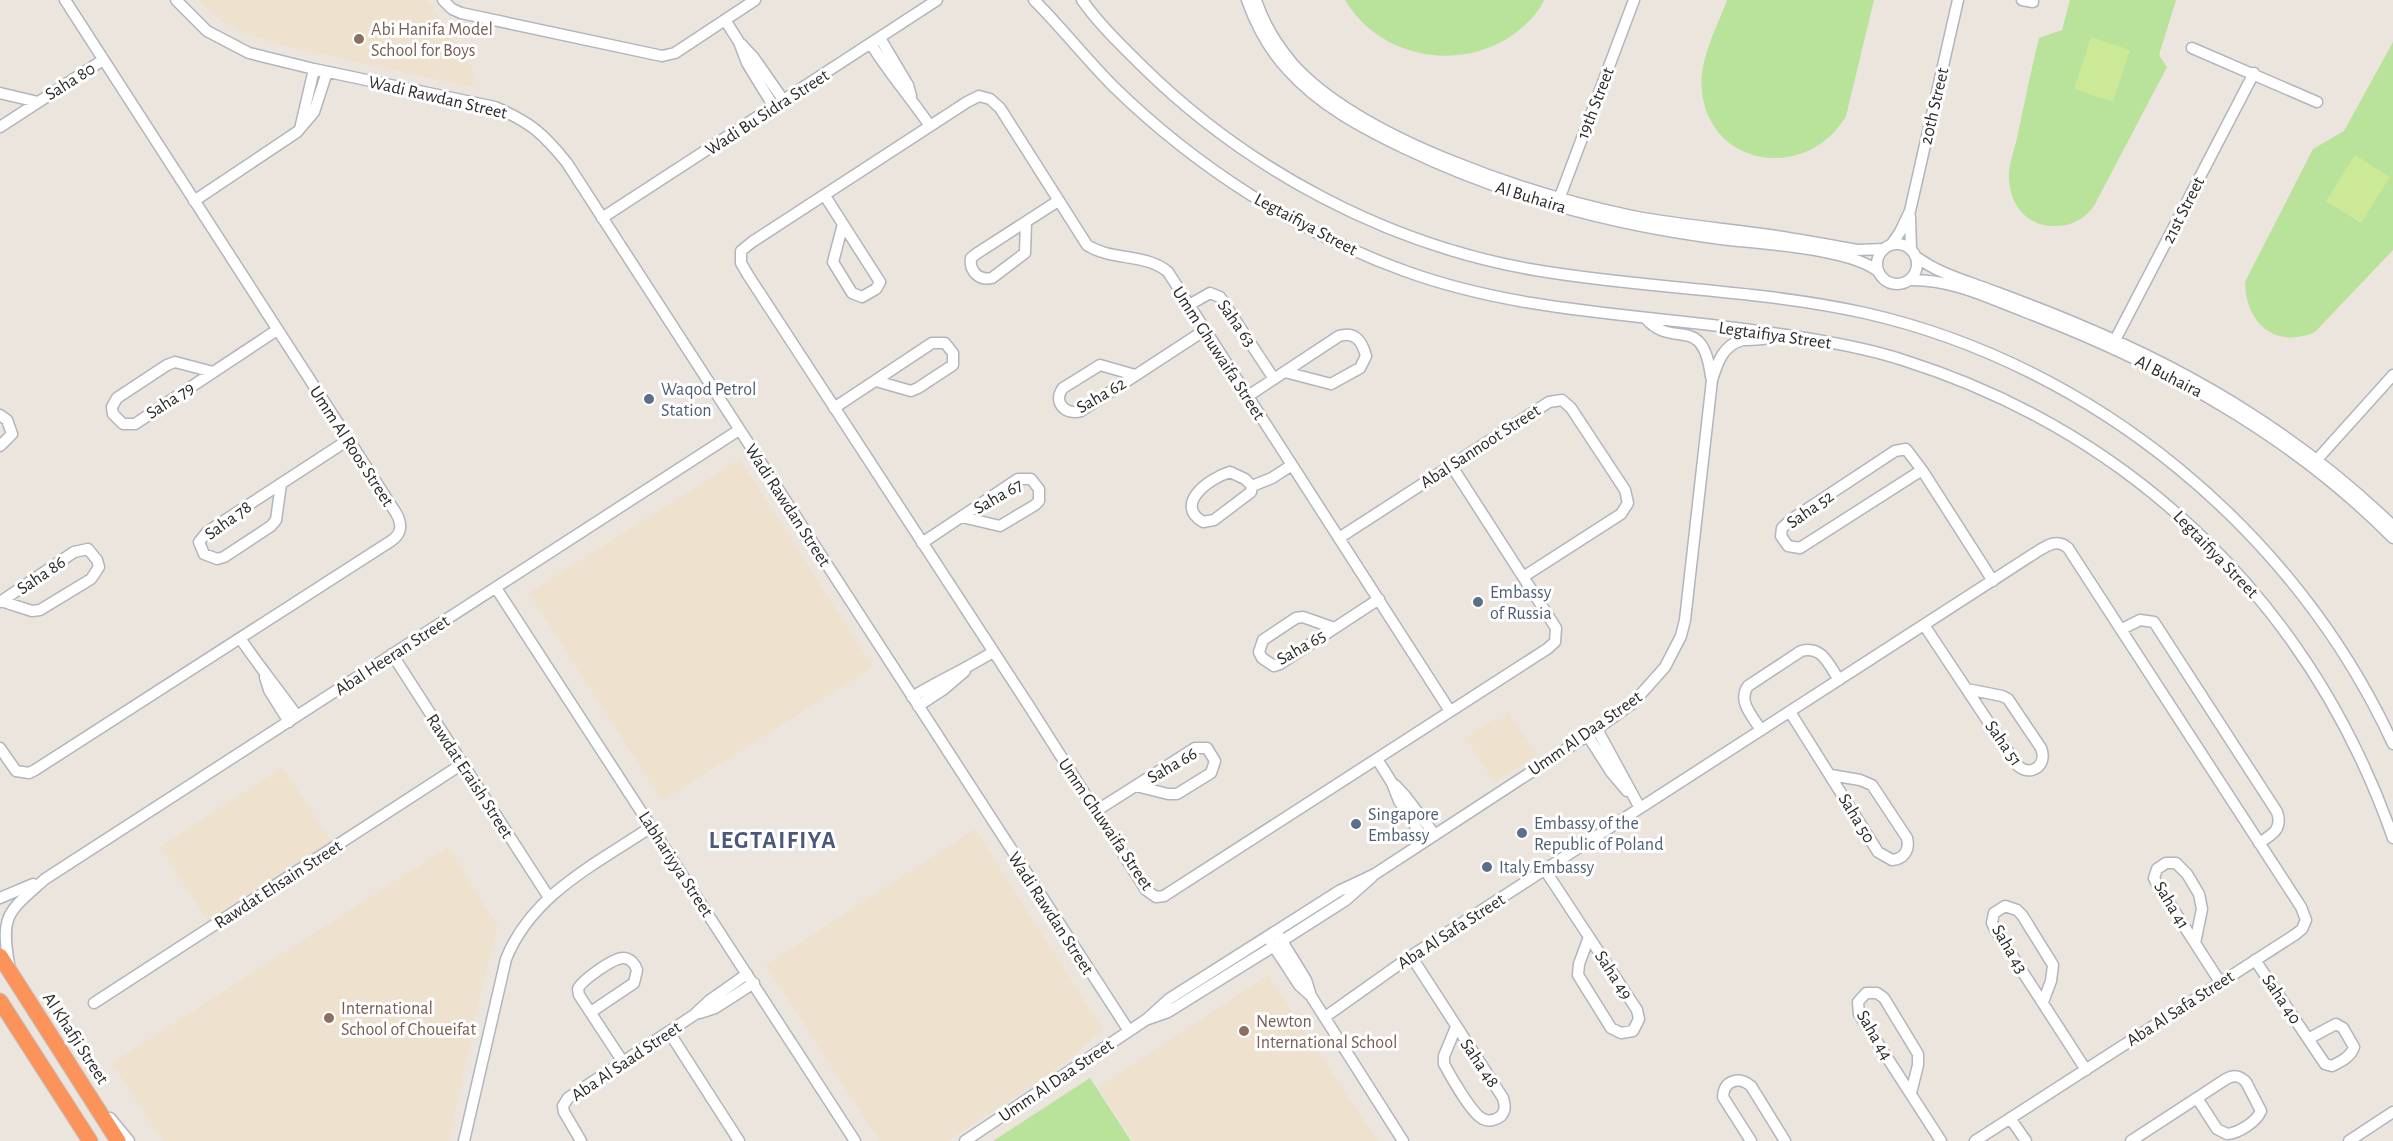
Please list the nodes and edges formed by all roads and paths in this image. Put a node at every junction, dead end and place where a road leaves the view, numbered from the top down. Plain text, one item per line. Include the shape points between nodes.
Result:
1 (65, 0) edge
2 (176, 0) edge
3 (443, 0) edge
4 (755, 0) edge
5 (944, 0) edge
6 (1034, 0) edge
7 (1082, 0) edge
8 (1247, 0) edge
9 (1256, 0) edge
10 (1634, 0) edge
11 (1959, 0) edge
12 (935, 2) edge
13 (1258, 14) junction
14 (725, 20) junction
15 (875, 41) junction
16 (2192, 48) dead end
17 (103, 60) junction
18 (314, 69) junction
19 (327, 72) junction
20 (2254, 73) junction
21 (0, 93) edge
22 (38, 102) junction
23 (2317, 102) dead end
24 (779, 104) junction
25 (930, 126) junction
26 (0, 128) edge
27 (300, 129) junction
28 (825, 196) junction
29 (194, 201) junction
30 (1058, 201) junction
31 (1558, 201) junction
32 (1910, 212) junction
33 (602, 218) junction
34 (1026, 222) junction
35 (843, 224) junction
36 (1887, 247) junction
37 (1827, 249) junction
38 (1913, 253) junction
39 (1879, 272) junction
40 (1910, 280) junction
41 (2016, 304) junction
42 (1189, 305) junction
43 (1646, 319) junction
44 (277, 330) junction
45 (1205, 330) junction
46 (1778, 334) junction
47 (2113, 344) junction
48 (213, 372) junction
49 (1285, 372) junction
50 (1135, 375) junction
51 (2393, 375) edge
52 (1274, 379) junction
53 (1712, 380) junction
54 (876, 381) junction
55 (1248, 396) junction
56 (834, 408) junction
57 (0, 415) edge
58 (739, 430) junction
59 (348, 440) junction
60 (0, 446) edge
61 (2315, 462) junction
62 (1292, 465) junction
63 (1451, 465) junction
64 (1922, 470) junction
65 (281, 484) junction
66 (1252, 486) junction
67 (962, 517) junction
68 (2393, 526) edge
69 (1339, 538) junction
70 (2393, 538) edge
71 (922, 543) junction
72 (1523, 577) junction
73 (1993, 581) junction
74 (496, 588) junction
75 (1379, 599) junction
76 (0, 602) edge
77 (1924, 625) junction
78 (1334, 628) junction
79 (2122, 629) junction
80 (240, 638) junction
81 (993, 652) junction
82 (392, 654) junction
83 (1839, 680) junction
84 (1967, 689) junction
85 (915, 702) junction
86 (1450, 711) junction
87 (1790, 712) junction
88 (293, 719) junction
89 (1761, 730) junction
90 (1593, 732) junction
91 (2393, 744) edge
92 (0, 748) edge
93 (1377, 759) junction
94 (462, 764) junction
95 (1831, 775) junction
96 (1136, 786) junction
97 (1640, 808) junction
98 (1096, 811) junction
99 (651, 827) junction
100 (1430, 838) junction
101 (2393, 838) edge
102 (2259, 843) junction
103 (1545, 870) junction
104 (45, 879) junction
105 (549, 896) junction
106 (0, 898) edge
107 (1589, 937) junction
108 (1275, 939) junction
109 (2195, 943) junction
110 (0, 956) edge
111 (1411, 956) junction
112 (2255, 960) junction
113 (12, 976) junction
114 (750, 978) junction
115 (2220, 982) junction
116 (0, 1001) edge
117 (2043, 1002) junction
118 (94, 1003) dead end
119 (591, 1012) junction
120 (1325, 1017) junction
121 (1455, 1027) junction
122 (1129, 1031) junction
123 (669, 1032) junction
124 (2308, 1038) dead end
125 (623, 1062) junction
126 (2086, 1070) junction
127 (1911, 1093) junction
128 (91, 1098) junction
129 (2197, 1098) junction
130 (70, 1111) junction
131 (2393, 1112) edge
132 (2010, 1118) junction
133 (80, 1141) edge
134 (90, 1141) edge
135 (118, 1141) edge
136 (129, 1141) edge
137 (464, 1141) edge
138 (581, 1141) edge
139 (739, 1141) edge
140 (855, 1141) edge
141 (965, 1141) edge
142 (1403, 1141) edge
143 (1751, 1141) edge
144 (1785, 1141) edge
145 (1941, 1141) edge
146 (1975, 1141) edge
147 (2026, 1141) edge
148 (2131, 1141) edge
149 (2349, 1141) edge

1 - 17 street, Umm Al Roos Street
2 - 18 street, Wadi Rawdan Street via 207,31 227,43 249,53
3 - 14 street via 461,13 653,56 675,53
4 - 14 street
5 - 12 street, Wadi Bu Sidra Street
6 - 43 street, Legtaifiya Street via 1096,69 1172,138 1228,180 1297,222 1395,267 1458,288 1529,304
7 - 91 street, Legtaifiya Street via 1158,82 1233,142 1311,190 1398,232 1475,257 1535,270 1794,300 1870,315 1988,353 2064,390 2175,465 2251,536 2290,580 2334,640
8 - 13 street, Al Buhaira
9 - 13 street, Al Buhaira
10 - 31 street, 19th Street
11 - 32 street, 20th Street
12 - 15 street, Wadi Bu Sidra Street
13 - 31 street, Al Buhaira via 1292,62 1350,114 1420,151
14 - 24 street via 754,58
15 - 24 street, Wadi Bu Sidra Street
15 - 25 street via 908,85 912,99
16 - 20 street
17 - 22 street, Saha 80
17 - 29 street, Umm Al Roos Street
18 - 19 street, Wadi Rawdan Street
18 - 27 street
19 - 27 street via 314,112
19 - 33 street, Wadi Rawdan Street via 495,107 514,115 546,137
20 - 23 street
20 - 47 street, 21st Street
21 - 22 street, Saha 80
22 - 26 street, Saha 80
24 - 33 street, Wadi Bu Sidra Street
25 - 28 street, Umm Ghuwaifa Street
25 - 30 street, Umm Ghuwaifa Street via 976,97 990,99 1000,108
27 - 29 street
28 - 35 street
28 - 56 street, Umm Ghuwaifa Street via 745,246 740,259
29 - 44 street, Umm Al Roos Street
30 - 34 street
30 - 42 street, Umm Ghuwaifa Street via 1088,244 1162,268
31 - 37 street, Al Buhaira via 1596,207 1653,224
32 - 36 street, 20th Street
32 - 38 street, 20th Street
33 - 58 street, Wadi Rawdan Street
34 - 34 street via 1025,253 992,278 979,277 972,268 972,258
35 - 35 street via 833,262 852,293 862,297 880,282
36 - 37 street, Al Buhaira via 1868,251
36 - 38 street, Al Buhaira via 1903,245
36 - 39 street via 1877,260
37 - 39 street, Al Buhaira via 1866,262
38 - 40 street via 1917,269
38 - 41 street, Al Buhaira via 1941,272
39 - 40 street, Al Buhaira via 1892,284
40 - 41 street, Al Buhaira via 1940,282
41 - 47 street, Al Buhaira
42 - 45 street, Umm Ghuwaifa Street
42 - 52 street, Saha 63 via 1210,293 1220,297
43 - 46 street, Legtaifiya Street
43 - 53 street, Umm Al Daa Street via 1655,327 1688,334 1702,344
44 - 48 street, Saha 79
44 - 59 street, Umm Al Roos Street
45 - 50 street, Saha 62
45 - 55 street, Umm Ghuwaifa Street
46 - 53 street, Umm Al Daa Street via 1765,340 1743,340 1729,347 1718,361
46 - 101 street, Legtaifiya Street via 1900,359 1985,391 2084,443 2158,497 2236,570 2306,660 2368,771
47 - 61 street, Al Buhaira via 2219,397
48 - 48 street, Saha 79 via 175,362 167,365 117,398 113,414 123,424 135,424
49 - 49 street via 1331,384 1360,368 1366,356 1359,339 1346,334
49 - 52 street
50 - 50 street, Saha 62 via 1100,364 1063,388 1059,403 1065,411 1081,411
51 - 61 street
52 - 55 street
53 - 90 street, Umm Al Daa Street via 1688,606 1681,636 1651,685
54 - 54 street via 911,391 953,365 953,353 945,343 933,343
54 - 56 street
55 - 62 street, Umm Ghuwaifa Street
56 - 71 street, Umm Ghuwaifa Street
57 - 60 street via 7,420 12,434
58 - 74 street, Abal Heeran Street
58 - 85 street, Wadi Rawdan Street
59 - 65 street, Saha 78
59 - 80 street, Umm Al Roos Street via 400,520 399,533
61 - 68 street, Al Buhaira
61 - 70 street, Al Buhaira
62 - 66 street
62 - 69 street, Umm Ghuwaifa Street
63 - 69 street, Abal Sannoot Street
63 - 72 street, Umm Ghuwaifa Street
63 - 72 street, Abal Sannoot Street via 1557,399 1568,404 1619,481 1628,499 1624,512
64 - 64 street, Saha 52 via 1906,449 1895,451 1792,519 1782,528 1781,536 1788,546 1800,548
64 - 73 street, Saha 52
65 - 65 street, Saha 78 via 278,514 272,526 224,557 217,559 204,554 200,542 207,532
66 - 66 street via 1236,474 1223,474 1196,493 1191,504 1193,512 1203,522 1215,520 1247,496
67 - 67 street, Saha 67 via 1005,525 1039,501 1039,489 1031,479 1018,479
67 - 71 street, Saha 67
69 - 75 street, Umm Ghuwaifa Street
71 - 81 street, Umm Ghuwaifa Street
72 - 86 street, Umm Ghuwaifa Street via 1556,628 1555,642
73 - 77 street, Aba Al Safa Street
73 - 79 street, Aba Al Safa Street via 2050,544 2064,544
74 - 82 street, Abal Heeran Street
74 - 99 street, Labhariyya Street
75 - 78 street, Saha 65
75 - 86 street, Umm Ghuwaifa Street
76 - 76 street, Saha 86 via 40,610 91,579 99,567 97,560 88,549 74,552
77 - 83 street, Aba Al Safa Street
77 - 84 street, Saha 51
78 - 78 street, Saha 65 via 1296,618 1263,640 1259,652 1274,666
79 - 102 street, Aba Al Safa Street
79 - 102 street via 2140,620 2154,622 2277,812 2280,820 2274,834
80 - 88 street via 276,687
80 - 92 street, Umm Al Roos Street via 36,771 16,771
81 - 85 street via 944,689
81 - 98 street, Umm Ghuwaifa Street
82 - 88 street, Abal Heeran Street
82 - 94 street, Rawdat Eraish Street
83 - 87 street, Aba Al Safa Street
83 - 89 street via 1818,650 1801,651 1744,691 1745,704
84 - 84 street, Saha 51 via 2008,699 2041,748 2044,756 2040,766 2029,771 2017,765
85 - 122 street, Wadi Rawdan Street
86 - 93 street, Umm Ghuwaifa Street
87 - 89 street, Aba Al Safa Street
87 - 95 street, Saha 50
88 - 104 street, Abal Heeran Street
89 - 97 street, Aba Al Safa Street
90 - 97 street via 1611,772
90 - 100 street, Umm Al Daa Street
93 - 98 street, Umm Ghuwaifa Street via 1160,897 1146,890
93 - 100 street via 1406,796
94 - 105 street, Rawdat Eraish Street
94 - 118 street, Rawdat Ehsain Street
95 - 95 street, Saha 50 via 1872,785 1908,838 1908,848 1901,857 1892,860 1878,852
96 - 96 street, Saha 66 via 1177,794 1210,772 1215,761 1206,748 1195,748
96 - 98 street, Saha 66
97 - 103 street, Aba Al Safa Street
99 - 105 street
99 - 114 street, Labhariyya Street
100 - 108 street, Umm Al Daa Street via 1375,874 1346,900
102 - 112 street, Aba Al Safa Street via 2306,920 2302,929
103 - 107 street, Saha 49
103 - 111 street, Aba Al Safa Street
104 - 106 street, Abal Heeran Street
104 - 113 street, Abal Heeran Street via 6,915 3,934
105 - 137 street via 525,921 506,959
107 - 107 street, Saha 49 via 1578,975 1611,1028 1620,1033 1633,1031 1639,1019 1637,1010
108 - 120 street via 1306,980
108 - 122 street, Umm Al Daa Street via 1168,1012
109 - 109 street, Saha 41 via 2202,902 2181,867 2166,862 2154,878
109 - 115 street, Saha 41
110 - 113 highway, Al Khafji Street
111 - 120 street, Aba Al Safa Street
111 - 121 street, Saha 48
112 - 115 street, Aba Al Safa Street
112 - 124 street, Saha 40
113 - 128 highway, Al Khafji Street
114 - 123 street, Aba Al Saad Street via 710,1000
114 - 140 street, Labhariyya Street
115 - 126 street, Aba Al Safa Street
116 - 130 highway
117 - 117 street, Saha 43 via 2053,965 2022,915 2005,906 1994,914 1992,923
117 - 126 street, Saha 43
119 - 119 street via 634,983 637,970 630,960 616,959 580,984 579,995
119 - 125 street
120 - 142 street
121 - 121 street, Saha 48 via 1444,1065 1478,1115 1495,1120 1504,1111 1503,1098
122 - 141 street, Umm Al Daa Street
123 - 125 street, Aba Al Saad Street
123 - 139 street
125 - 138 street, Aba Al Saad Street via 563,1106
126 - 132 street, Aba Al Safa Street
127 - 127 street, Saha 44 via 1918,1065 1917,1049 1884,998 1866,993 1858,1002 1858,1014
127 - 145 street, Saha 44
128 - 135 highway, Al Khafji Street
128 - 136 street
129 - 129 street via 2217,1130 2227,1134 2256,1119 2261,1111 2246,1082 2238,1076 2226,1079
129 - 148 street
130 - 133 street
130 - 134 highway
131 - 149 street
132 - 146 street, Aba Al Safa Street
132 - 147 street
143 - 144 street via 1723,1096 1731,1082 1744,1081 1751,1086

